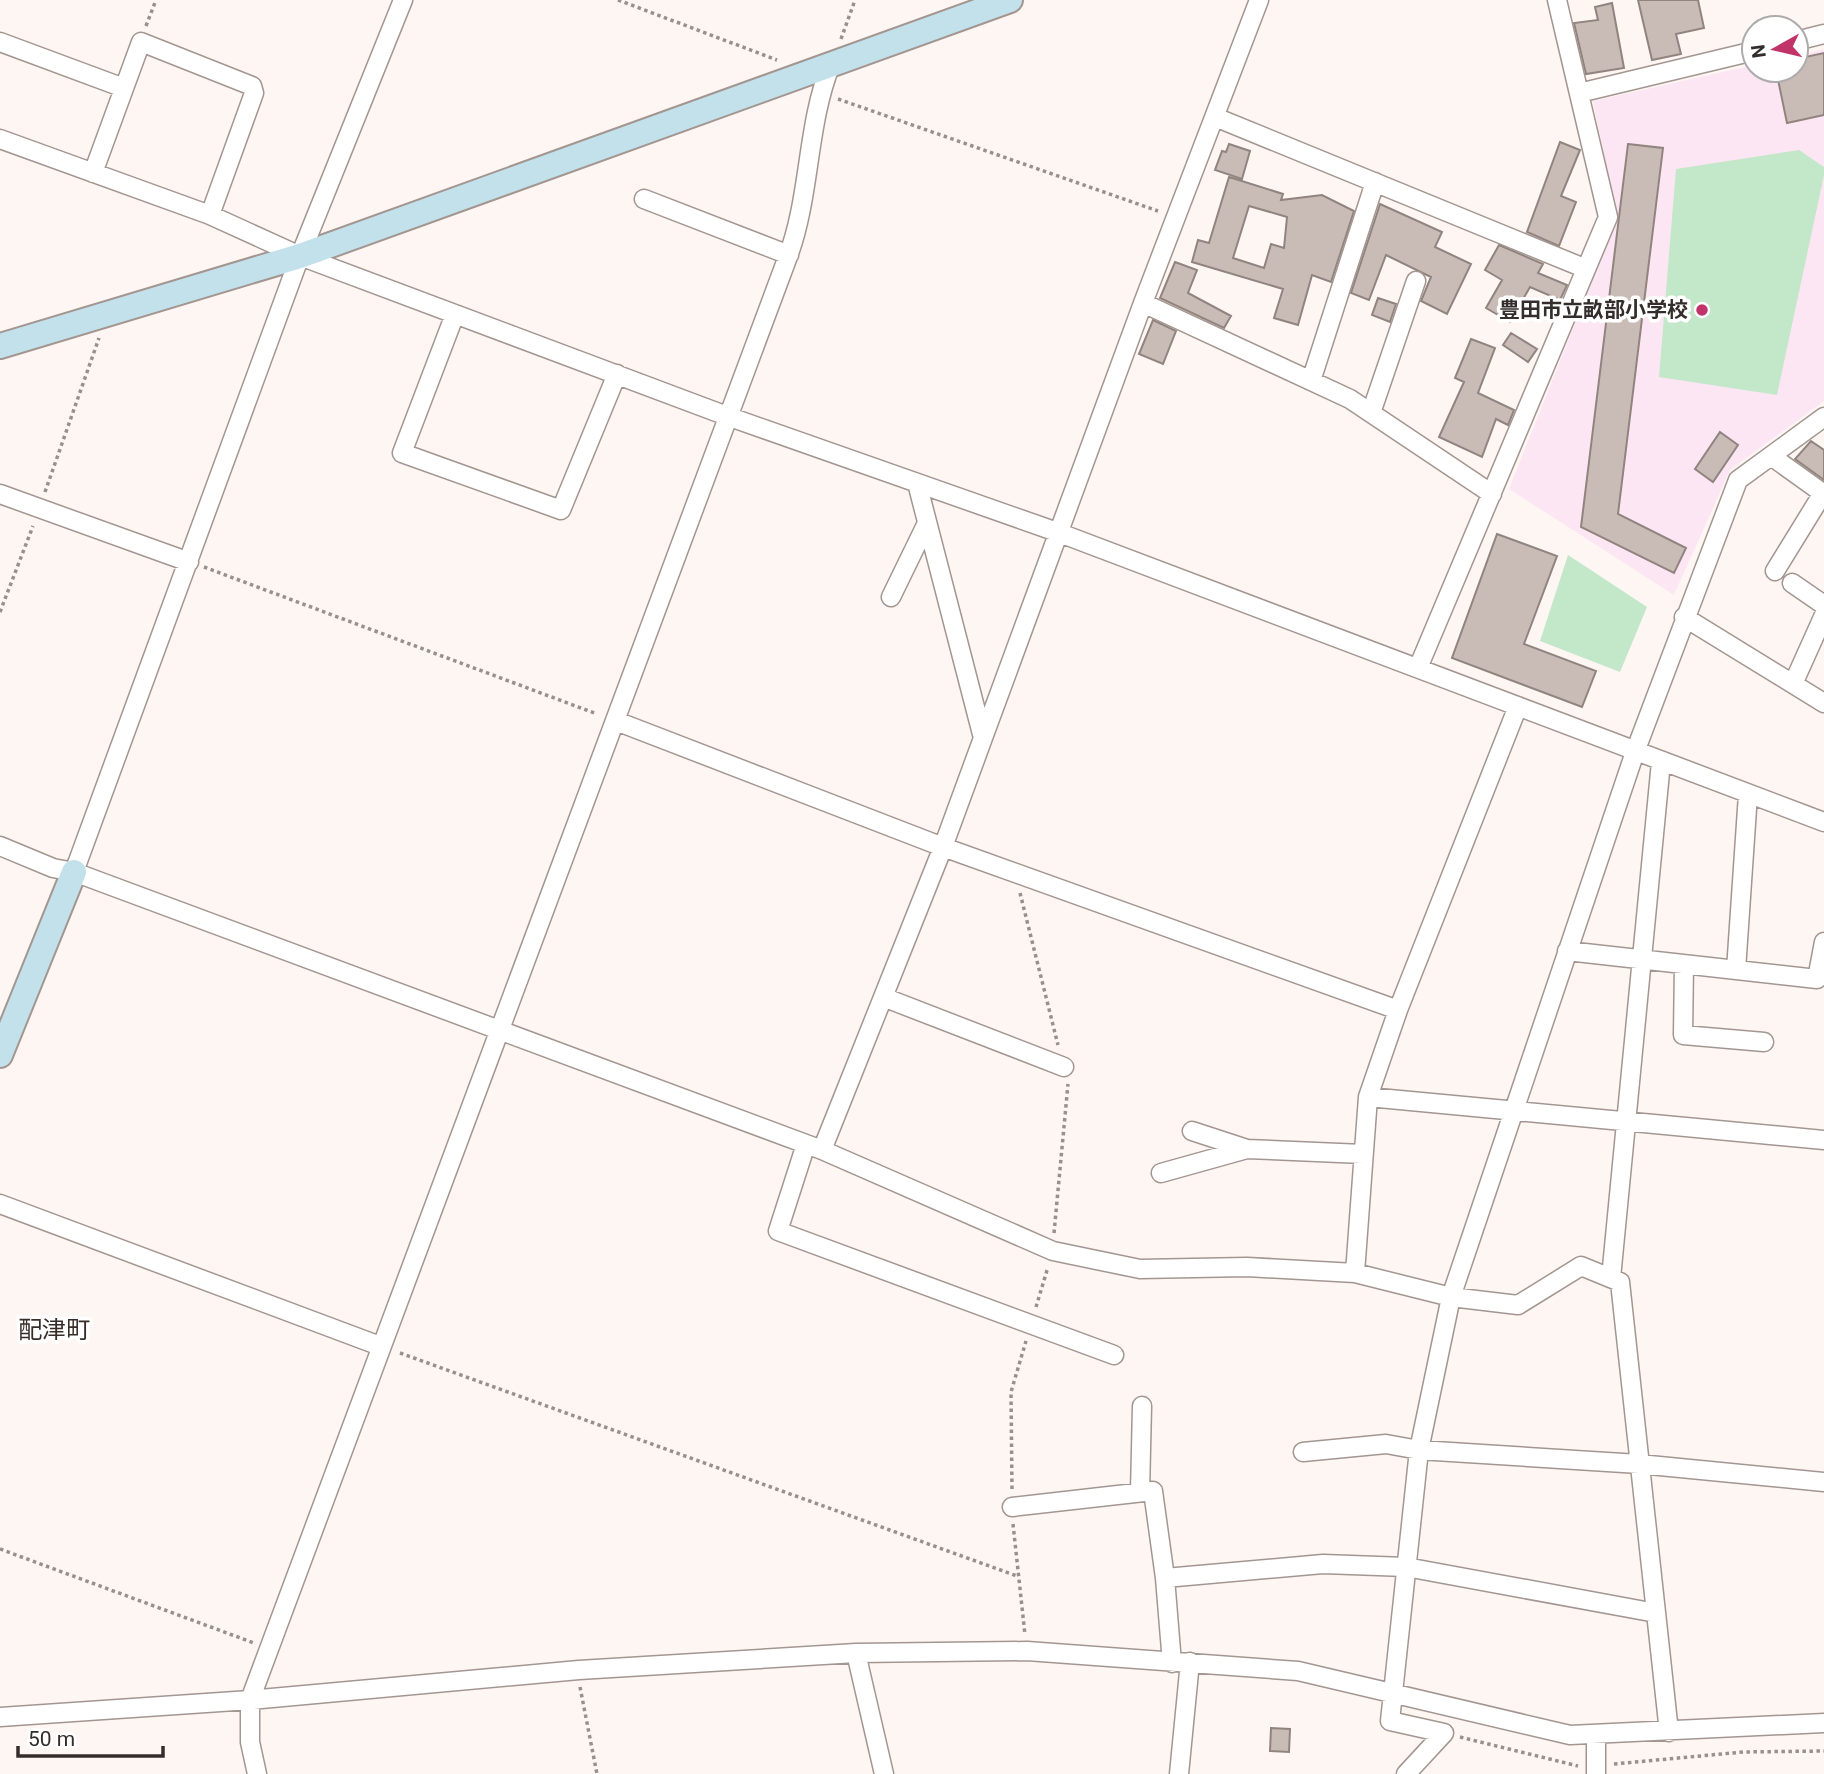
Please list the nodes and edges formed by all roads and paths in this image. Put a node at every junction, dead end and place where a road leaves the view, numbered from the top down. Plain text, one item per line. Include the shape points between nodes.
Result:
1 (156, 0) edge
2 (402, 0) edge
3 (618, 0) edge
4 (855, 0) edge
5 (1010, 0) edge
6 (1259, 0) edge
7 (1557, 0) edge
8 (141, 41) junction
9 (0, 42) edge
10 (1740, 54) edge
11 (831, 64) junction
12 (795, 78) junction
13 (124, 88) junction
14 (820, 92) junction
15 (1579, 93) junction
16 (1215, 117) junction
17 (0, 139) edge
18 (93, 173) junction
19 (1375, 182) junction
20 (644, 198) dead end
21 (210, 215) junction
22 (1175, 218) junction
23 (789, 255) junction
24 (300, 256) junction
25 (1584, 268) junction
26 (1416, 281) dead end
27 (1143, 303) junction
28 (455, 314) junction
29 (97, 316) junction
30 (0, 346) edge
31 (617, 374) junction
32 (1311, 381) junction
33 (1371, 413) junction
34 (727, 416) junction
35 (1824, 417) edge
36 (1771, 456) junction
37 (917, 483) junction
38 (0, 494) edge
39 (1492, 494) junction
40 (1823, 494) edge
41 (39, 508) junction
42 (927, 523) junction
43 (1057, 532) junction
44 (189, 562) junction
45 (1775, 571) dead end
46 (1792, 583) dead end
47 (891, 597) dead end
48 (1824, 605) edge
49 (0, 612) edge
50 (1824, 615) edge
51 (1684, 617) junction
52 (1418, 668) junction
53 (1793, 684) junction
54 (1824, 704) edge
55 (1518, 706) junction
56 (616, 721) junction
57 (983, 738) junction
58 (1634, 752) junction
59 (1661, 762) junction
60 (1748, 794) junction
61 (1824, 822) edge
62 (0, 846) edge
63 (943, 847) junction
64 (74, 872) junction
65 (1824, 942) edge
66 (1567, 951) junction
67 (1640, 959) junction
68 (1684, 964) junction
69 (1736, 970) junction
70 (883, 998) junction
71 (1398, 1010) junction
72 (7, 1020) edge
73 (503, 1029) junction
74 (1764, 1042) dead end
75 (0, 1055) edge
76 (1064, 1067) dead end
77 (1368, 1097) junction
78 (1514, 1108) junction
79 (1628, 1120) junction
80 (1192, 1132) dead end
81 (1824, 1140) edge
82 (814, 1147) junction
83 (1247, 1149) junction
84 (1363, 1154) junction
85 (1161, 1173) dead end
86 (0, 1204) edge
87 (1053, 1251) junction
88 (1355, 1273) junction
89 (1611, 1278) junction
90 (1451, 1297) junction
91 (1030, 1327) junction
92 (380, 1346) junction
93 (1114, 1355) dead end
94 (1142, 1406) dead end
95 (1419, 1450) junction
96 (1303, 1452) dead end
97 (1639, 1464) junction
98 (1824, 1482) edge
99 (1140, 1492) junction
100 (1012, 1507) junction
101 (0, 1549) edge
102 (1405, 1567) junction
103 (1017, 1576) junction
104 (1165, 1578) junction
105 (1656, 1613) junction
106 (269, 1649) junction
107 (1027, 1651) junction
108 (856, 1653) junction
109 (1181, 1663) junction
110 (579, 1670) junction
111 (1391, 1692) junction
112 (250, 1700) junction
113 (0, 1717) edge
114 (1824, 1723) edge
115 (1670, 1732) junction
116 (1444, 1733) junction
117 (1596, 1735) junction
118 (1824, 1751) edge
119 (1596, 1770) edge
120 (257, 1774) edge
121 (597, 1774) edge
122 (884, 1774) edge
123 (1179, 1774) edge
124 (1406, 1774) edge

1 - 8 path
2 - 24 street
3 - 12 path via 790,65
4 - 11 path
5 - 11 street
6 - 16 street
7 - 15 street
8 - 13 street
8 - 21 street via 251,86 254,93
9 - 13 street
10 - 15 street
11 - 12 street
11 - 14 street
12 - 24 street
13 - 18 street
14 - 22 path
14 - 23 street
15 - 25 street via 1608,218
16 - 19 street
16 - 22 street
17 - 18 street
18 - 21 street
19 - 25 street
19 - 32 street
20 - 23 street
21 - 24 street
22 - 27 street
23 - 34 street
24 - 28 street
24 - 29 street
24 - 44 street
25 - 39 street
26 - 33 street
27 - 32 street
27 - 43 street
28 - 31 street
28 - 31 street via 402,453 561,510
29 - 30 street
29 - 41 path via 101,334
31 - 34 street
32 - 33 street
33 - 39 street
34 - 37 street
34 - 56 street
35 - 36 street
36 - 40 street
36 - 51 street via 1738,480
37 - 42 street
37 - 43 street
38 - 41 street
39 - 52 street
40 - 45 street
41 - 44 street
41 - 49 path
42 - 47 street
42 - 57 street
43 - 52 street
43 - 57 street
44 - 56 path
44 - 64 street
46 - 48 street
50 - 53 street
51 - 53 street
51 - 58 street
52 - 55 street
53 - 54 street
55 - 58 street
55 - 71 street
56 - 63 street
56 - 73 street
57 - 63 street
58 - 59 street
58 - 66 street
59 - 60 street
59 - 67 street
60 - 61 street
60 - 69 street
62 - 64 street
63 - 70 street
63 - 71 street
64 - 72 street
64 - 73 street
65 - 69 street via 1817,979
66 - 67 street
66 - 78 street
67 - 68 street
67 - 79 street
68 - 69 street
68 - 74 street via 1683,1035
70 - 76 street
70 - 82 street
71 - 77 street
72 - 75 street
73 - 82 street
73 - 92 street
77 - 78 street
77 - 84 street
78 - 79 street
78 - 90 street
79 - 81 street
79 - 89 street
80 - 83 street
82 - 87 street
82 - 91 street via 778,1230
83 - 84 street
83 - 85 street
84 - 88 street
86 - 92 street
87 - 88 street via 1140,1269 1247,1267
87 - 91 path
88 - 90 street
89 - 90 street via 1581,1266 1518,1305
89 - 97 street via 1620,1282
90 - 95 street
91 - 93 street
91 - 100 path via 1010,1392
92 - 103 path
92 - 106 street
94 - 99 street
95 - 96 street via 1386,1444
95 - 97 street
95 - 102 street
97 - 98 street
97 - 105 street
99 - 100 street
99 - 104 street via 1153,1490
100 - 103 path
101 - 106 path
102 - 104 street via 1323,1564
102 - 105 street
102 - 111 street
103 - 107 path
104 - 109 street
105 - 115 street
106 - 112 street
107 - 108 street
107 - 109 street
108 - 110 street
108 - 122 street
109 - 111 street via 1298,1671
109 - 123 street
110 - 112 street
110 - 121 path
111 - 116 street via 1390,1721
111 - 117 street via 1570,1735
112 - 113 street
112 - 120 street via 250,1742
114 - 115 street
115 - 117 street
116 - 119 path
116 - 124 street
117 - 119 street
118 - 119 path via 1743,1752

